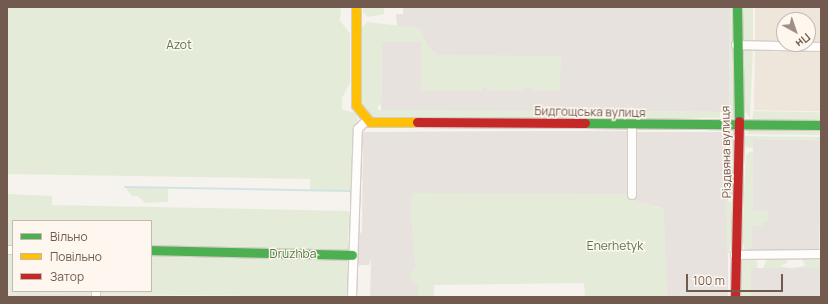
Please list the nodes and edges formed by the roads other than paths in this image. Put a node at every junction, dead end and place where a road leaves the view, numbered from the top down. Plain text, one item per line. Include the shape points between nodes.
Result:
1 (356, 7) edge
2 (736, 7) edge
3 (736, 45) junction
4 (821, 47) edge
5 (364, 117) junction
6 (739, 124) junction
7 (821, 124) edge
8 (632, 125) junction
9 (632, 195) dead end
10 (152, 250) edge
11 (821, 254) edge
12 (352, 255) junction
13 (735, 255) junction
14 (352, 297) edge
15 (735, 297) edge

1 - 5 street via 356,105
2 - 3 street, Різдвяна вулиця
3 - 4 street
3 - 6 street, Різдвяна вулиця
5 - 8 street, Бидгощська вулиця via 381,123
5 - 12 street via 358,129 357,208
6 - 7 street, Бидгощська вулиця
6 - 8 street, Бидгощська вулиця
6 - 13 street, Різдвяна вулиця via 740,181
8 - 9 street
10 - 12 street
11 - 13 street
12 - 14 street
13 - 15 street, Різдвяна вулиця

